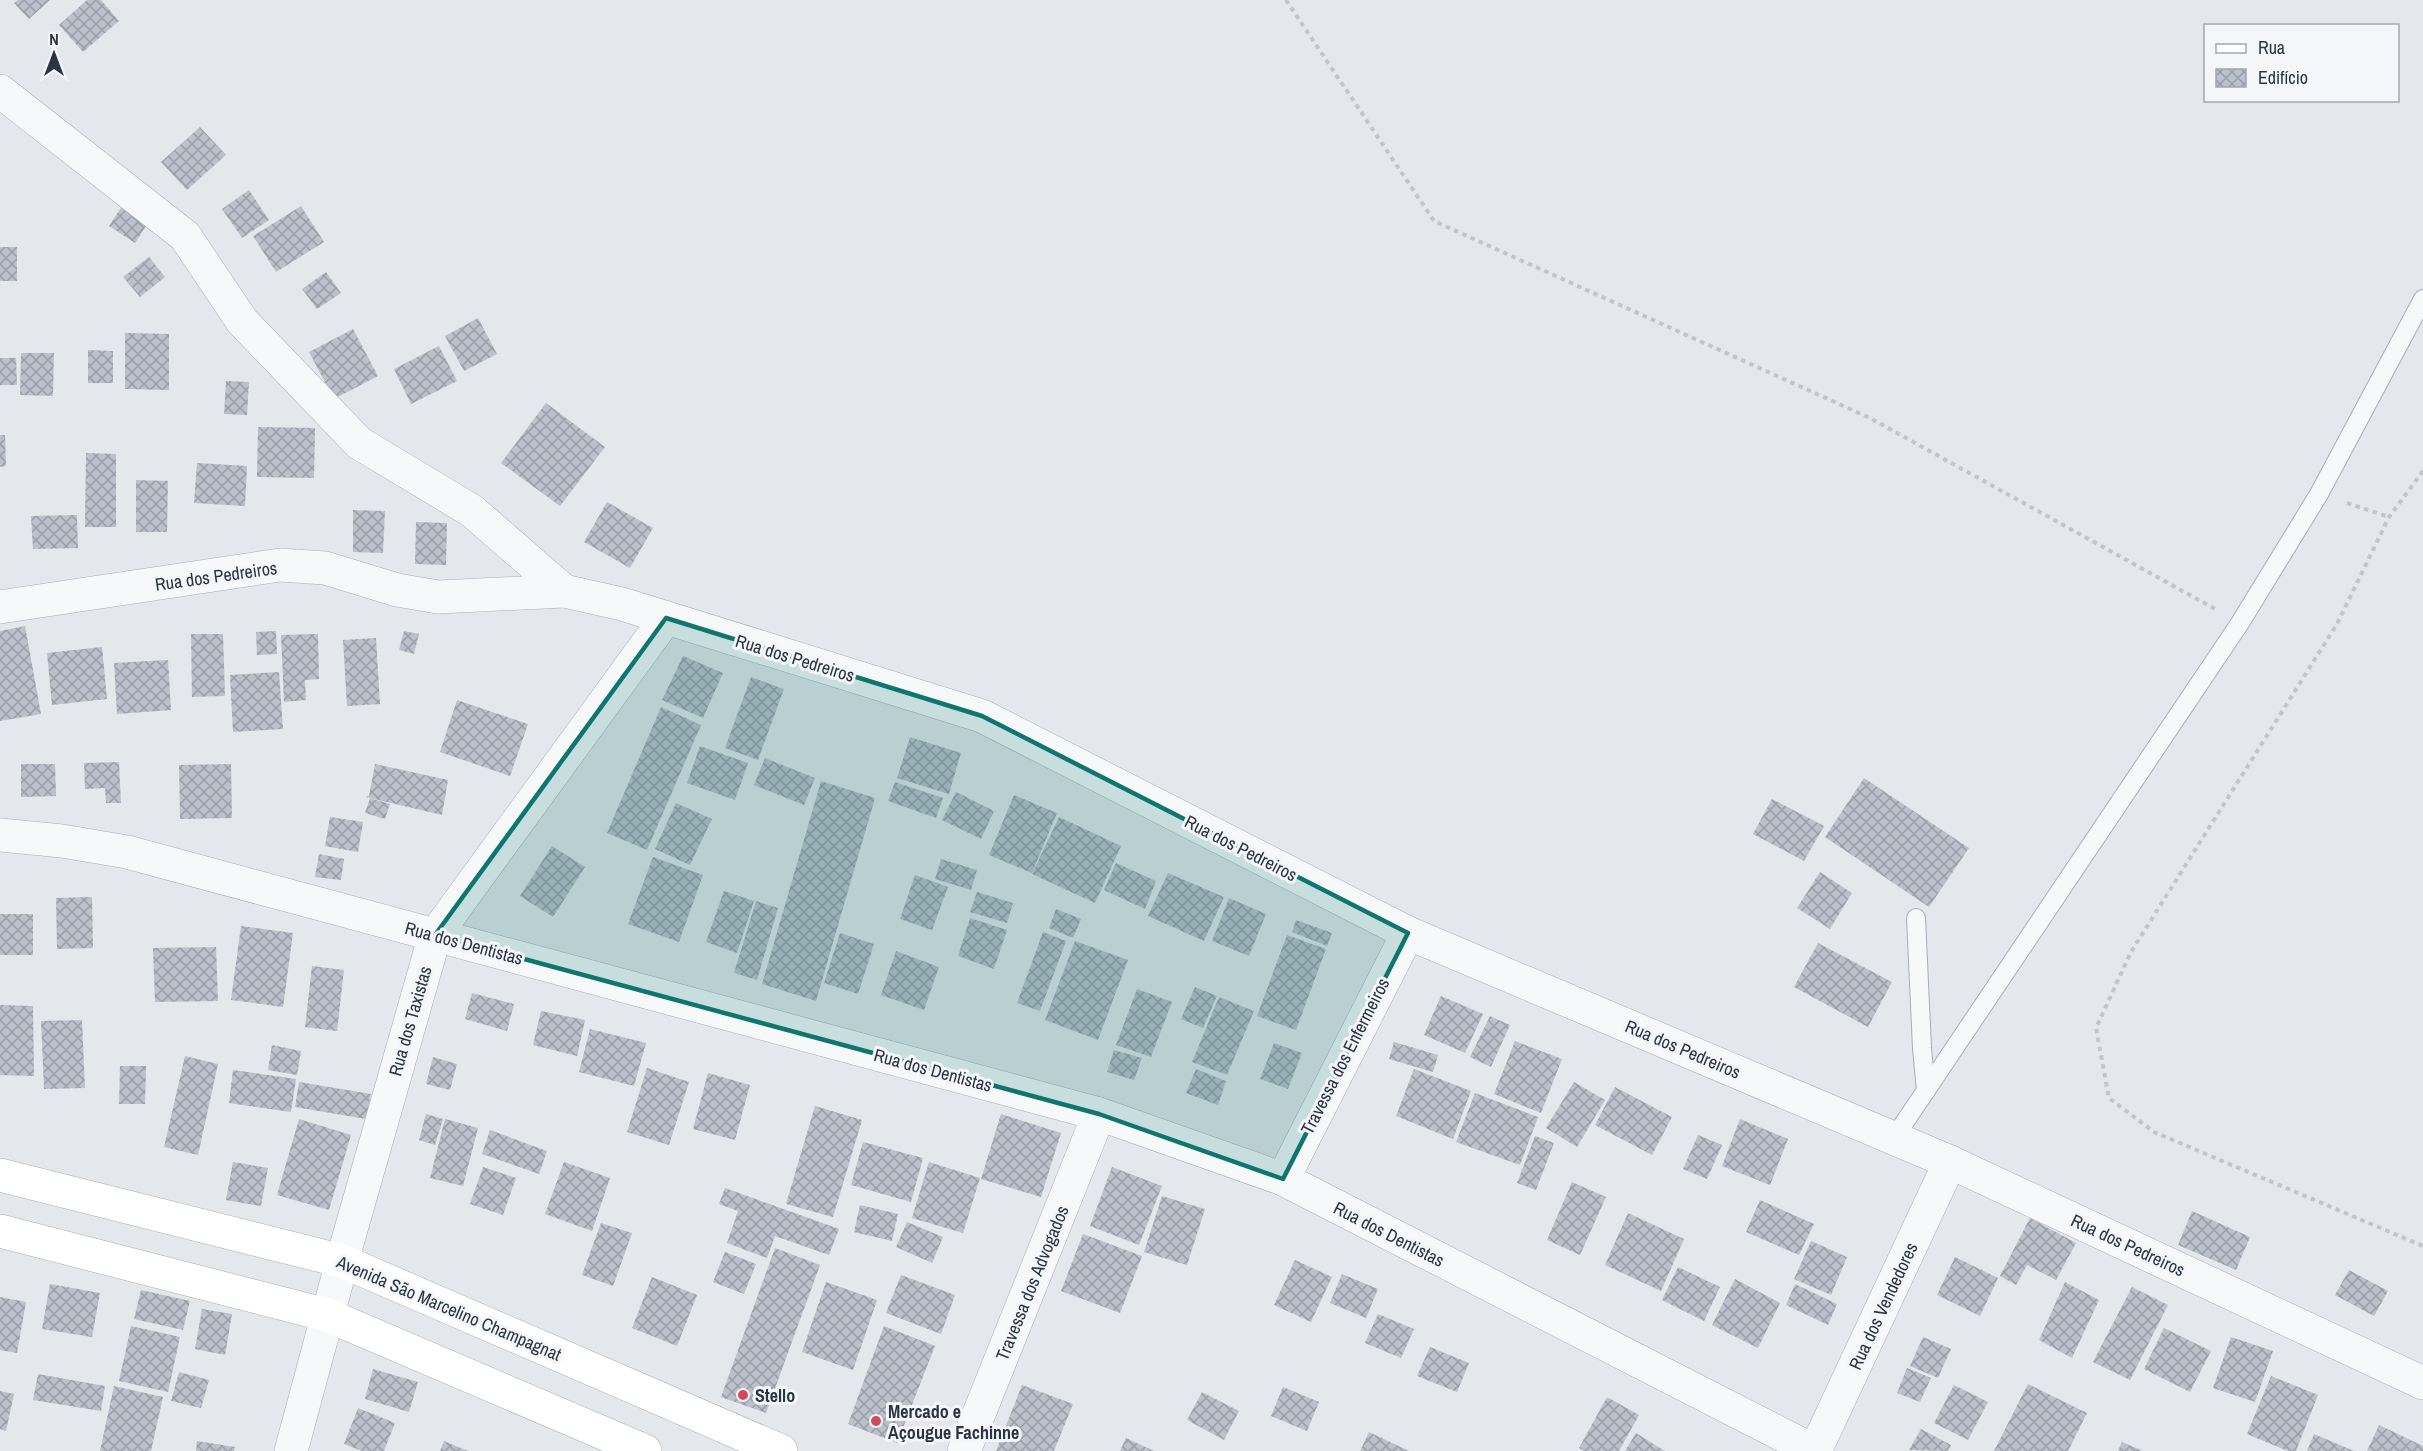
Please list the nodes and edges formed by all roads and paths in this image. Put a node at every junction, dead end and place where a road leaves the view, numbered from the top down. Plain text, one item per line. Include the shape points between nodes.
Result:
1 (1286, 0) edge
2 (0, 91) edge
3 (2423, 299) edge
4 (2423, 471) edge
5 (2319, 494) junction
6 (2389, 517) junction
7 (564, 591) junction
8 (0, 607) edge
9 (666, 618) junction
10 (2240, 623) junction
11 (0, 835) edge
12 (1916, 918) dead end
13 (1408, 933) junction
14 (435, 935) junction
15 (1926, 1091) junction
16 (1099, 1114) junction
17 (1894, 1138) junction
18 (1950, 1162) junction
19 (0, 1175) edge
20 (1283, 1179) junction
21 (0, 1231) edge
22 (2423, 1245) edge
23 (342, 1261) junction
24 (327, 1315) junction
25 (2423, 1383) edge
26 (291, 1451) edge
27 (645, 1451) edge
28 (781, 1451) edge
29 (964, 1451) edge
30 (1815, 1451) edge

1 - 10 path via 1434,221 1870,418
2 - 7 street via 185,236 242,321 359,443 472,511
3 - 5 lane
4 - 6 path
5 - 6 path
5 - 10 lane
6 - 22 path via 2337,624 2131,952 2096,1028 2109,1098 2154,1132
7 - 8 street, Rua dos Pedreiros via 438,597 398,590 325,568 280,566
7 - 9 street, Rua dos Pedreiros
9 - 13 street, Rua dos Pedreiros via 982,716
9 - 14 street, Rua dos Taxistas
10 - 15 lane
11 - 14 street, Rua dos Dentistas via 127,852
12 - 15 lane
13 - 17 street, Rua dos Pedreiros
13 - 20 street, Travessa dos Enfermeiros
14 - 16 street, Rua dos Dentistas
14 - 23 street, Rua dos Taxistas
15 - 17 lane
16 - 20 street, Rua dos Dentistas
16 - 29 street, Travessa dos Advogados
17 - 18 street, Rua dos Pedreiros
18 - 25 street, Rua dos Pedreiros
18 - 30 street, Rua dos Vendedores
19 - 23 street, Avenida São Marcelino Champagnat
20 - 30 street, Rua dos Dentistas
21 - 24 street
23 - 24 street, Rua dos Taxistas
23 - 28 street, Avenida São Marcelino Champagnat
24 - 26 street, Rua dos Taxistas
24 - 27 street

